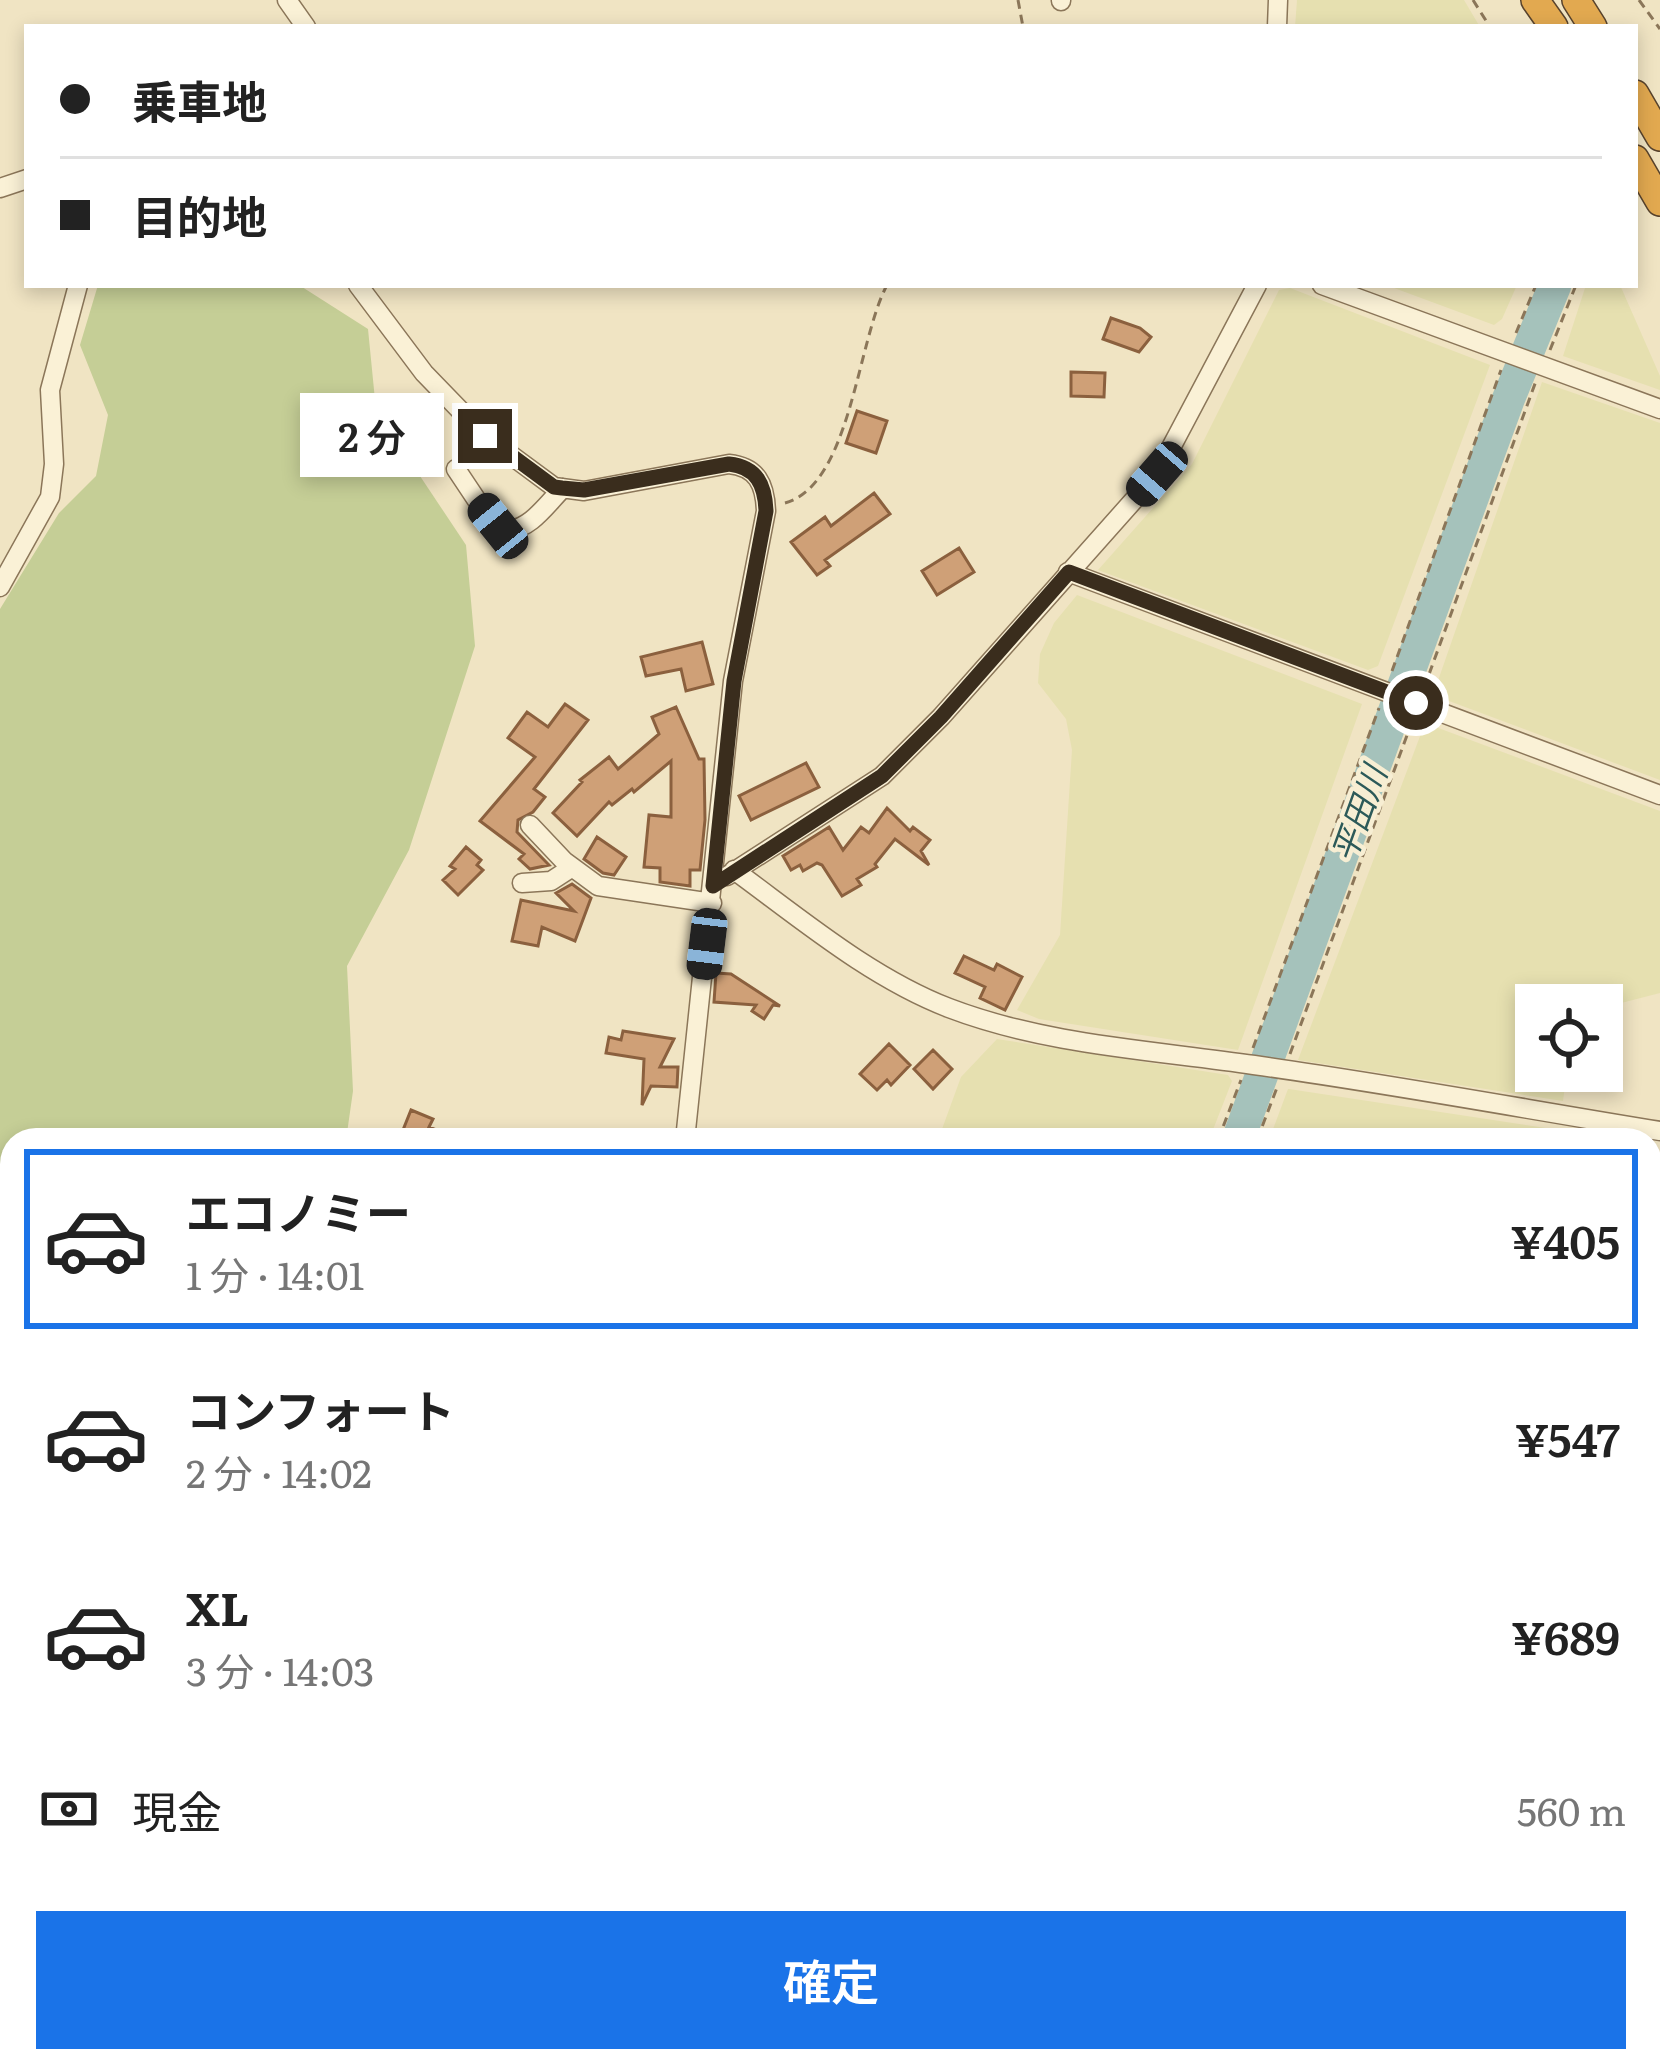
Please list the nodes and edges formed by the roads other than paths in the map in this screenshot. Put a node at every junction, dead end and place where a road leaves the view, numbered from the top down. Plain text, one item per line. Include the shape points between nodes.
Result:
1 (1638, 99) edge
2 (1660, 137) edge
3 (1638, 164) edge
4 (1660, 202) edge
5 (77, 288) edge
6 (360, 288) edge
7 (1255, 288) edge
8 (1330, 288) edge
9 (1660, 409) edge
10 (456, 469) dead end
11 (562, 488) junction
12 (1069, 572) junction
13 (0, 587) edge
14 (1660, 795) edge
15 (530, 825) dead end
16 (572, 868) junction
17 (734, 870) junction
18 (522, 883) dead end
19 (713, 894) junction
20 (686, 1128) edge
21 (1642, 1128) edge

1 - 2 highway
3 - 4 highway
5 - 13 street via 50,390 50,496
6 - 11 street via 424,373 485,436
7 - 12 street via 1165,462
8 - 9 street
10 - 11 street via 506,531 535,518
11 - 19 street via 729,464 762,484 766,505 734,681
12 - 14 street
12 - 17 street via 882,776
15 - 16 street
16 - 18 street via 551,881
16 - 19 street via 598,886
17 - 19 street
17 - 21 street via 851,953 944,1006 1047,1036
19 - 20 street

